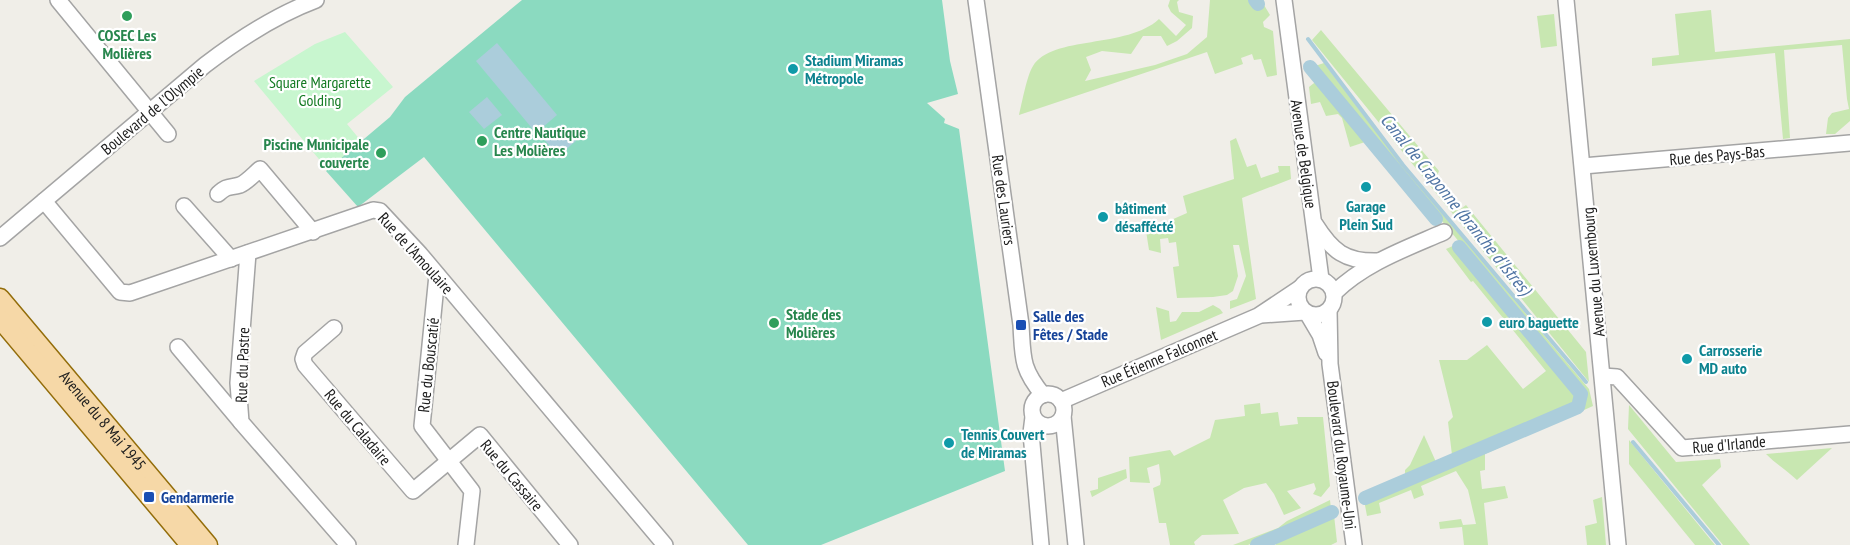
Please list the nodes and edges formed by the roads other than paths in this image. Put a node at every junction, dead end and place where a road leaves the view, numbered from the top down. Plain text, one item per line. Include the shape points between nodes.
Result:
1 (58, 0) edge
2 (316, 0) edge
3 (976, 0) edge
4 (1284, 0) edge
5 (1566, 0) edge
6 (149, 111) junction
7 (168, 134) dead end
8 (1850, 143) edge
9 (1583, 166) junction
10 (218, 194) dead end
11 (44, 201) junction
12 (184, 206) dead end
13 (1313, 220) junction
14 (313, 232) junction
15 (1444, 232) dead end
16 (0, 238) edge
17 (1317, 251) junction
18 (248, 253) junction
19 (231, 259) junction
20 (1377, 261) junction
21 (437, 275) junction
22 (1322, 279) junction
23 (1302, 286) junction
24 (1334, 293) junction
25 (0, 298) edge
26 (1329, 310) junction
27 (1306, 312) junction
28 (1258, 316) junction
29 (0, 319) edge
30 (334, 328) dead end
31 (178, 347) dead end
32 (1330, 364) junction
33 (1603, 376) junction
34 (1043, 395) junction
35 (1062, 408) junction
36 (1033, 417) junction
37 (242, 422) junction
38 (1850, 434) edge
39 (450, 461) junction
40 (190, 545) edge
41 (208, 545) edge
42 (348, 545) edge
43 (466, 545) edge
44 (570, 545) edge
45 (665, 545) edge
46 (1041, 545) edge
47 (1076, 545) edge
48 (1354, 545) edge
49 (1618, 545) edge

1 - 6 street
2 - 6 street, Boulevard de l'Olympie via 234,44
3 - 34 street, Rue des Lauriers via 1024,360 1028,377
4 - 13 street, Avenue de Belgique
5 - 9 street, Avenue du Luxembourg
6 - 7 street
6 - 11 street, Boulevard de l'Olympie
8 - 9 street, Rue des Pays-Bas
9 - 33 street, Avenue du Luxembourg
10 - 14 street via 227,186 244,183 260,169
11 - 16 street, Boulevard de l'Olympie
11 - 19 street, Rue de l'Amoulaire via 120,292 130,293
12 - 19 street
13 - 17 street, Avenue de Belgique
13 - 20 street via 1325,241 1340,253 1362,262
14 - 18 street, Rue de l'Amoulaire
14 - 21 street, Rue de l'Amoulaire via 380,210
15 - 20 street
17 - 22 street, Avenue de Belgique
17 - 23 street
18 - 19 street, Rue de l'Amoulaire
18 - 37 street, Rue du Pastre via 238,384
20 - 22 street
20 - 24 street
21 - 39 street, Rue du Bouscatié via 422,426
21 - 45 street, Rue de l'Amoulaire
22 - 23 street
22 - 24 street
23 - 27 street via 1298,298
23 - 28 street, Rue Étienne Falconnet
24 - 26 street
25 - 41 main road, Avenue du 8 Mai 1945
26 - 27 street via 1318,315
26 - 32 street, Boulevard du Royaume-Uni
27 - 28 street, Rue Étienne Falconnet
27 - 32 street, Boulevard du Royaume-Uni via 1320,335
28 - 35 street, Rue Étienne Falconnet
29 - 40 main road, Avenue du 8 Mai 1945
30 - 39 street, Rue du Caladaire via 305,353 305,364 413,491
31 - 37 street
32 - 48 street, Boulevard du Royaume-Uni
33 - 38 street, Rue d'Irlande via 1617,377 1682,448
33 - 49 street, Avenue du Luxembourg
34 - 35 street via 1053,395
34 - 36 street via 1032,406
35 - 36 street via 1057,424 1051,426 1041,425
35 - 47 street
36 - 46 street
37 - 42 street, Rue du Pastre
39 - 43 street, Rue du Bouscatié via 471,491
39 - 44 street, Rue du Cassaire via 480,435

